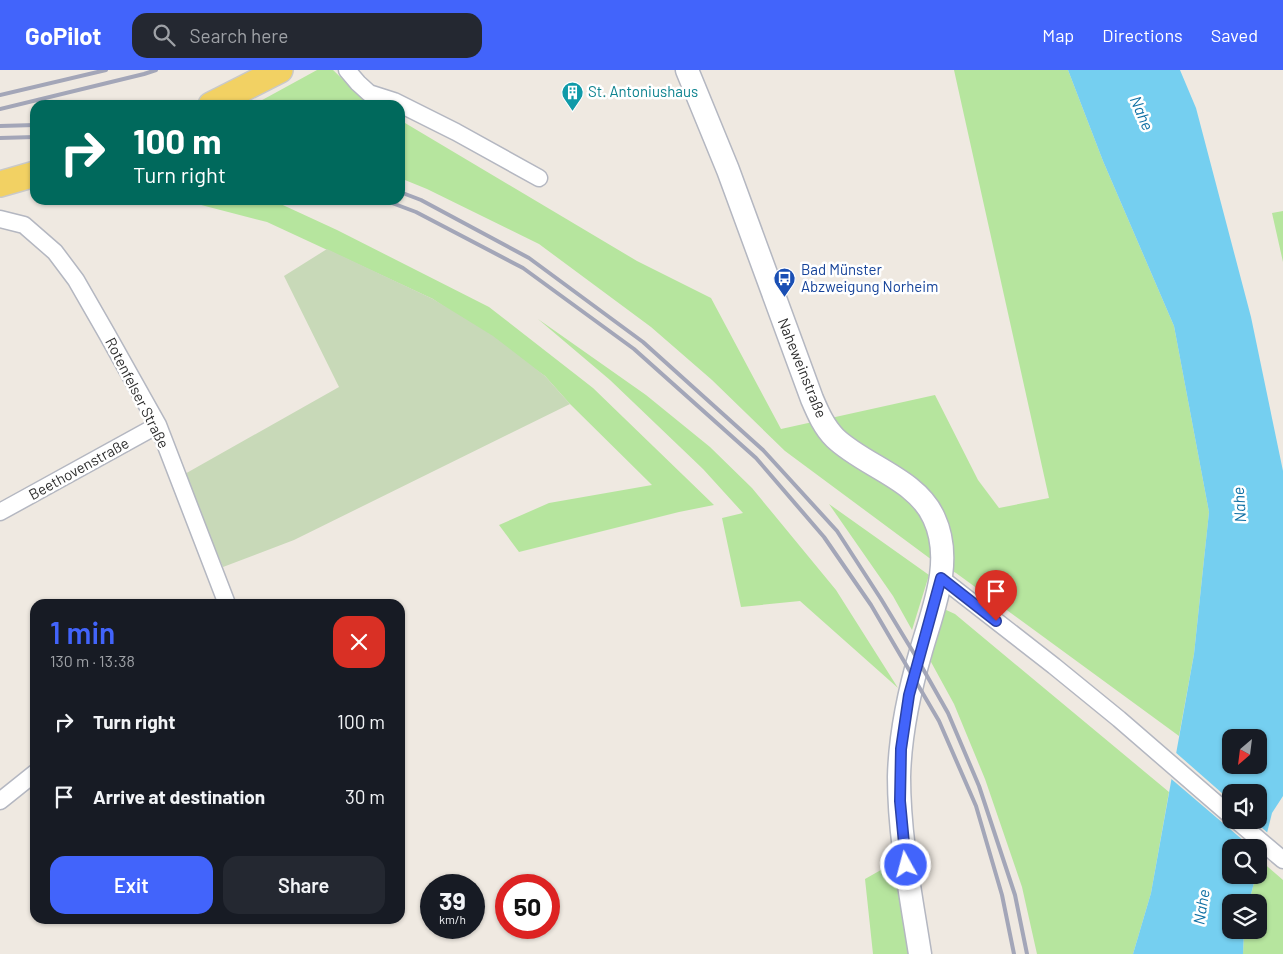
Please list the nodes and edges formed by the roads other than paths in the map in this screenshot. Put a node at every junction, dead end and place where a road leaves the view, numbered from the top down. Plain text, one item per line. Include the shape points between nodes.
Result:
1 (280, 70) edge
2 (687, 70) edge
3 (348, 71) edge
4 (222, 100) edge
5 (391, 100) edge
6 (405, 106) edge
7 (30, 175) edge
8 (538, 178) dead end
9 (0, 184) edge
10 (0, 219) edge
11 (158, 425) junction
12 (0, 512) edge
13 (941, 578) junction
14 (225, 599) edge
15 (30, 777) edge
16 (0, 801) edge
17 (1222, 808) edge
18 (1247, 829) edge
19 (1283, 860) edge
20 (920, 954) edge

1 - 4 main road
2 - 13 main road, Naheweinstraße via 728,170 819,416 835,438 906,486 927,506 940,534
3 - 5 street via 370,93
6 - 8 street
7 - 9 main road
10 - 11 street, Rotenfelser Straße via 24,226 55,252 76,280
11 - 12 street, Beethovenstraße
11 - 14 street, Rotenfelser Straße
13 - 17 street via 1119,719
13 - 20 main road, Naheweinstraße via 909,695 899,775 902,829
15 - 16 street
18 - 19 street

